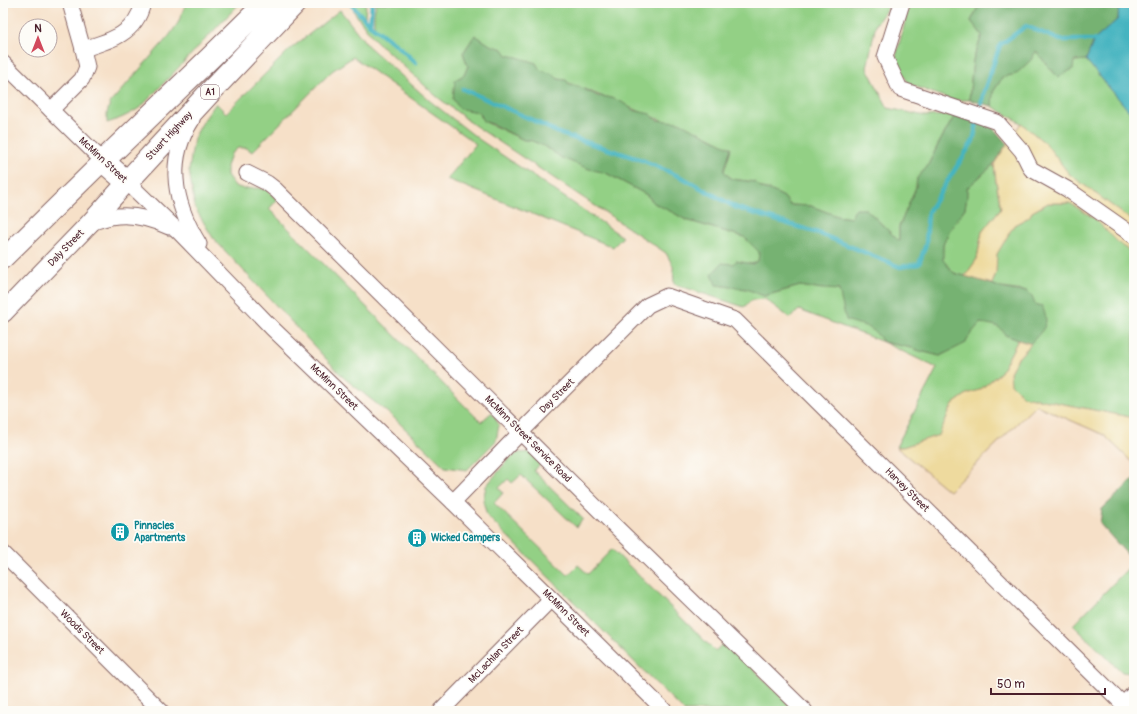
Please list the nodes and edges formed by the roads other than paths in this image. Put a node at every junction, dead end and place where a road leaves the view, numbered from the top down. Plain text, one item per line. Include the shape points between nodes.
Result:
1 (70, 3) edge
2 (143, 3) edge
3 (266, 3) edge
4 (295, 3) edge
5 (902, 3) edge
6 (83, 49) junction
7 (3, 63) edge
8 (212, 90) junction
9 (50, 110) junction
10 (103, 162) junction
11 (247, 173) dead end
12 (127, 182) junction
13 (90, 223) junction
14 (179, 232) junction
15 (1134, 236) edge
16 (3, 259) edge
17 (220, 274) junction
18 (667, 296) joint
19 (3, 313) edge
20 (520, 432) junction
21 (453, 502) junction
22 (3, 553) edge
23 (551, 599) junction
24 (1134, 694) edge
25 (1126, 708) edge
26 (161, 711) edge
27 (441, 711) edge
28 (665, 711) edge
29 (805, 711) edge

1 - 6 street
2 - 6 street via 138,18 121,35 108,42
3 - 10 highway, A1
4 - 8 highway, Stuart Highway / A1
5 - 15 street via 885,57 900,89 997,122 1022,151 1031,169 1067,189
6 - 9 street via 87,67 82,79
7 - 9 street, McMinn Street
8 - 12 highway, Stuart Highway / A1
8 - 17 street via 183,137 176,160 175,176 179,199 190,229
9 - 10 street, McMinn Street
10 - 12 highway, McMinn Street
10 - 16 main road
11 - 20 street, McMinn Street Service Road via 276,190
12 - 13 main road, Daly Street
12 - 14 street, McMinn Street
13 - 14 street via 129,215 158,222
13 - 19 main road, Daly Street
14 - 17 street, McMinn Street
17 - 21 street, McMinn Street via 272,328
18 - 20 street, Day Street via 648,305
18 - 25 street, Harvey Street via 735,320
20 - 21 street, Day Street
20 - 29 street, McMinn Street Service Road
21 - 23 street, McMinn Street
22 - 26 street, Woods Street
23 - 27 street, McLachlan Street
23 - 28 street, McMinn Street
24 - 25 street

